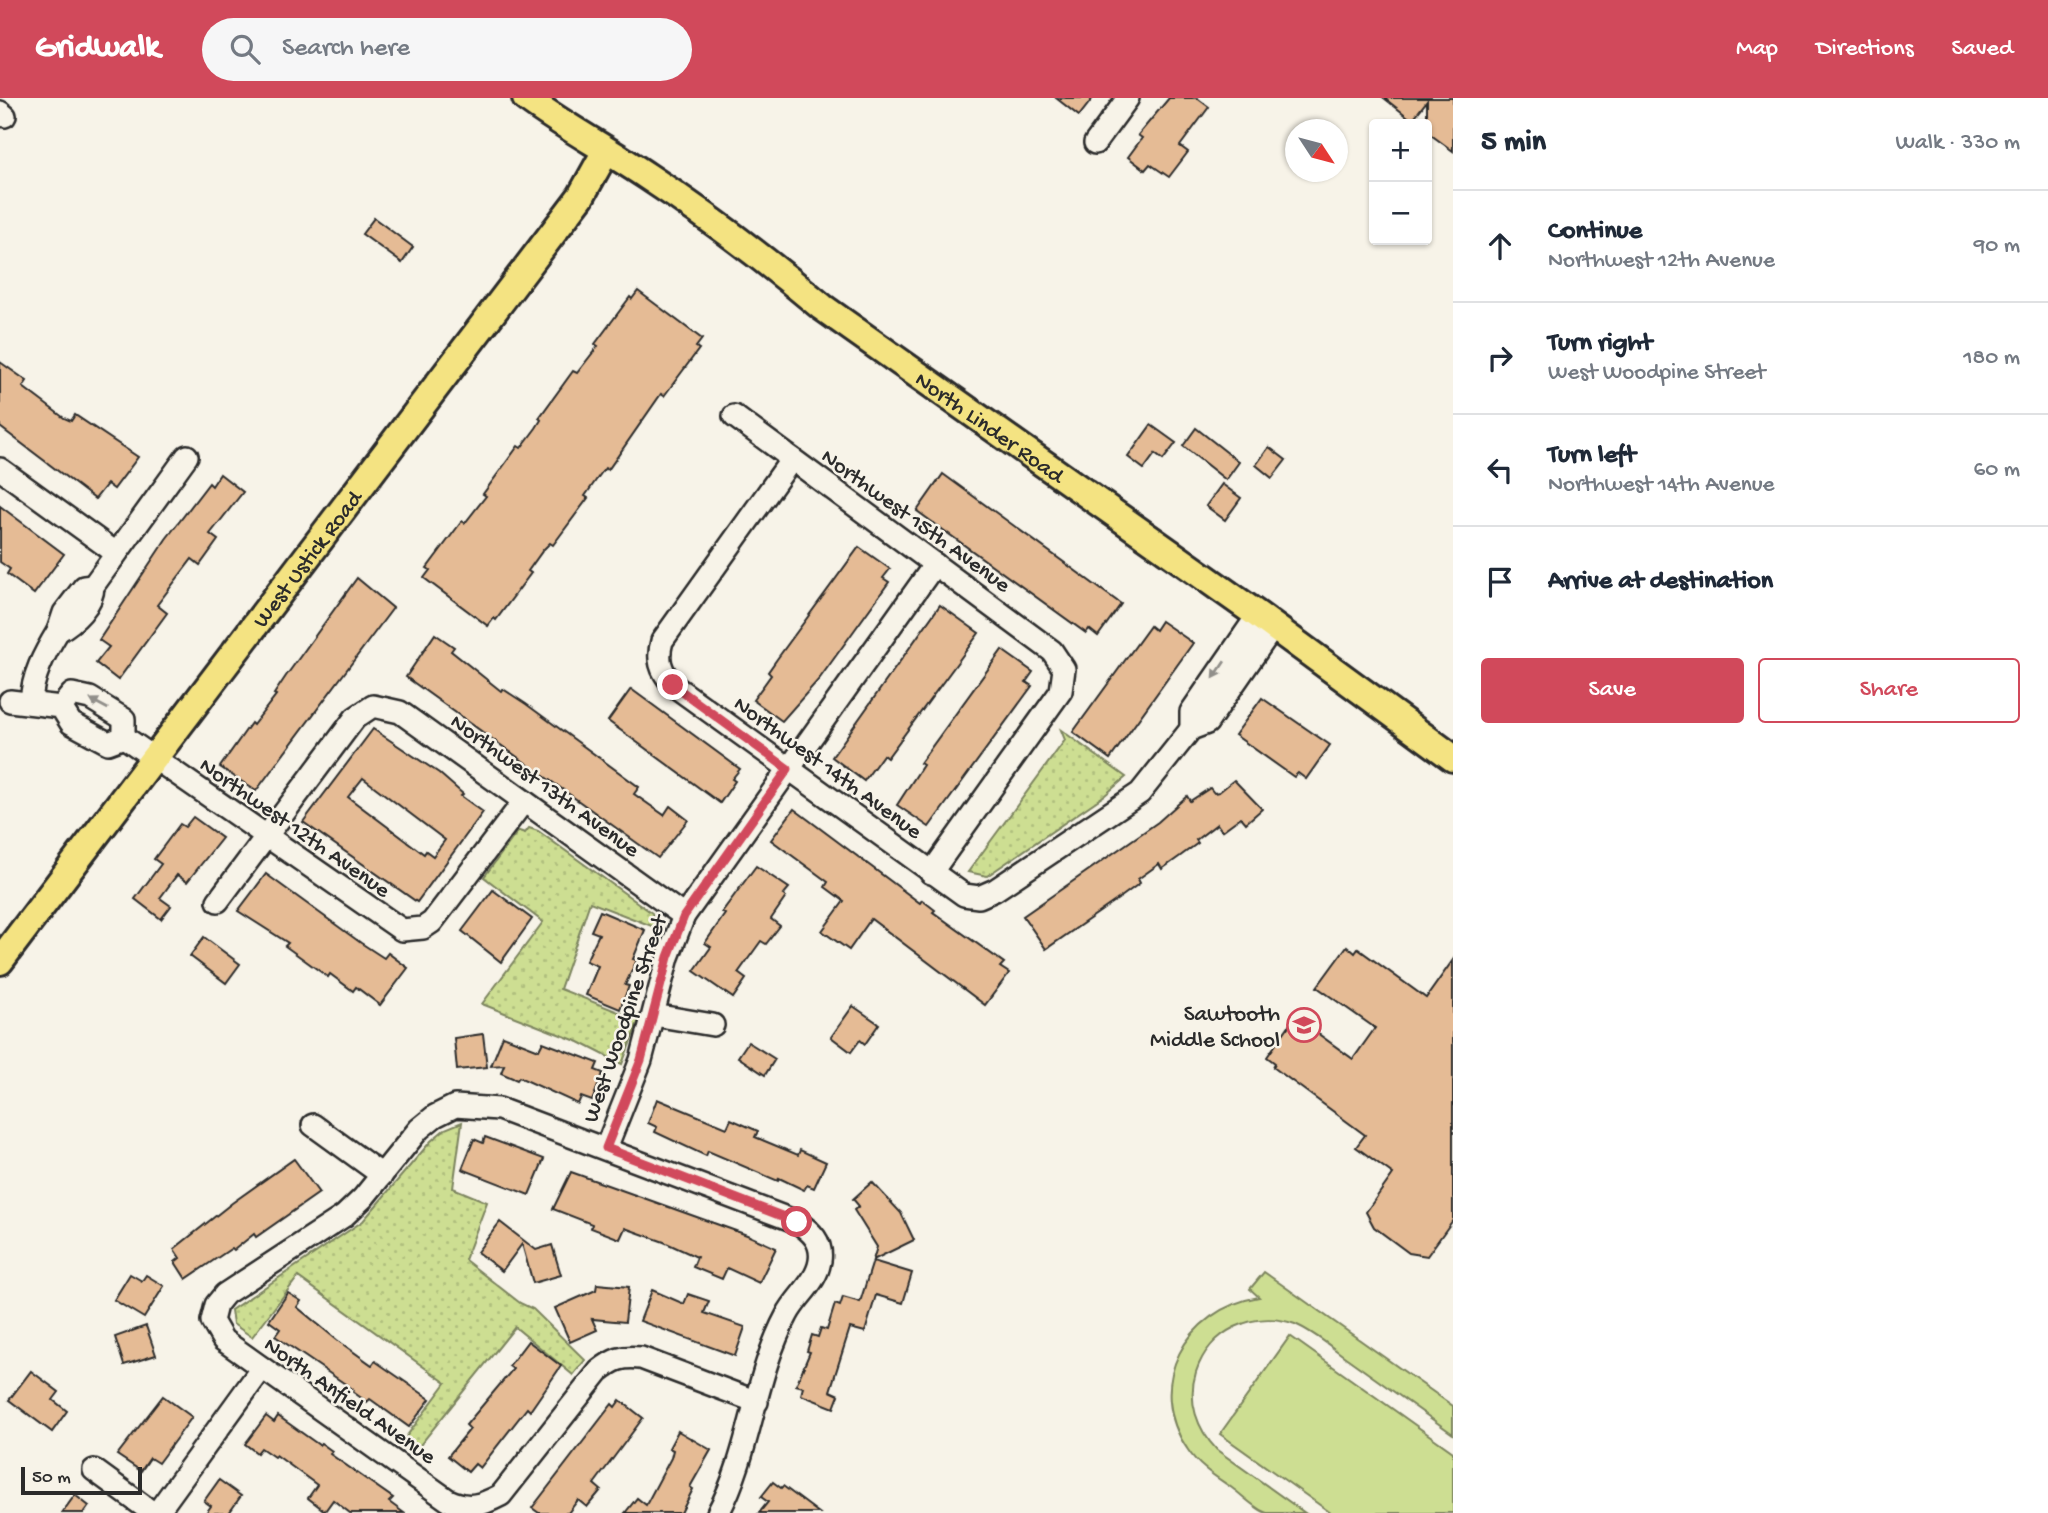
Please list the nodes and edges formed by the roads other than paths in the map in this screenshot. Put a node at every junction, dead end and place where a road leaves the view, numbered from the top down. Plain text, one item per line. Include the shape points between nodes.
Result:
1 (526, 98) edge
2 (1128, 98) edge
3 (1095, 143) dead end
4 (606, 151) junction
5 (734, 416) dead end
6 (187, 456) dead end
7 (792, 459) junction
8 (0, 468) edge
9 (116, 553) junction
10 (935, 564) junction
11 (1266, 620) junction
12 (3, 698) edge
13 (31, 704) junction
14 (61, 707) junction
15 (124, 737) junction
16 (152, 757) junction
17 (1453, 758) edge
18 (788, 769) junction
19 (524, 801) junction
20 (266, 836) junction
21 (932, 873) junction
22 (218, 901) dead end
23 (684, 916) junction
24 (0, 961) edge
25 (654, 1015) junction
26 (713, 1025) dead end
27 (313, 1125) dead end
28 (606, 1148) junction
29 (382, 1175) junction
30 (262, 1368) junction
31 (757, 1402) junction
32 (94, 1470) dead end
33 (155, 1513) edge
34 (718, 1513) edge

1 - 4 main road, North Linder Road
2 - 3 street
4 - 11 main road, North Linder Road via 646,175 834,315
4 - 16 main road, West Ustick Road via 581,196
5 - 7 street, Northwest 15th Avenue
6 - 9 street
7 - 10 street, Northwest 15th Avenue
7 - 18 street, Northwest 14th Avenue via 662,641 659,654 661,668 673,685
8 - 9 street
9 - 13 street via 93,586 84,587 64,613 43,654
10 - 18 street, West Woodpine Street
10 - 21 street, Northwest 15th Avenue via 1052,651 1063,670 1061,691
11 - 17 main road, North Linder Road
11 - 21 street, Northwest 14th Avenue via 1207,723 1191,729 1140,793 995,890 974,898
12 - 13 street
13 - 14 street
14 - 15 street via 71,723 108,743
15 -> 14 street via 124,719 90,698 72,694
15 - 16 street, Northwest 12th Avenue
16 - 20 street, Northwest 12th Avenue
16 - 24 main road, West Ustick Road
18 - 21 street, Northwest 14th Avenue
18 - 23 street, West Woodpine Street
19 - 20 street, Northwest 12th Avenue via 432,922 412,931 393,926
19 - 20 street, Northwest 13th Avenue via 400,712 373,706 355,718
19 - 23 street, Northwest 13th Avenue
20 - 22 street
23 - 25 street, West Woodpine Street
25 - 26 street
25 - 28 street, West Woodpine Street
27 - 29 street
28 - 29 street via 499,1109 455,1106 419,1129
28 - 31 street via 797,1222 816,1239 821,1249 814,1276 780,1329
29 - 30 street, North Anfield Avenue via 344,1216 225,1294 216,1305 212,1321 223,1340
30 - 31 street, North Anfield Avenue via 449,1500 470,1507 501,1495 599,1371 623,1356 641,1358
30 - 33 street
31 - 34 street
32 - 33 street

